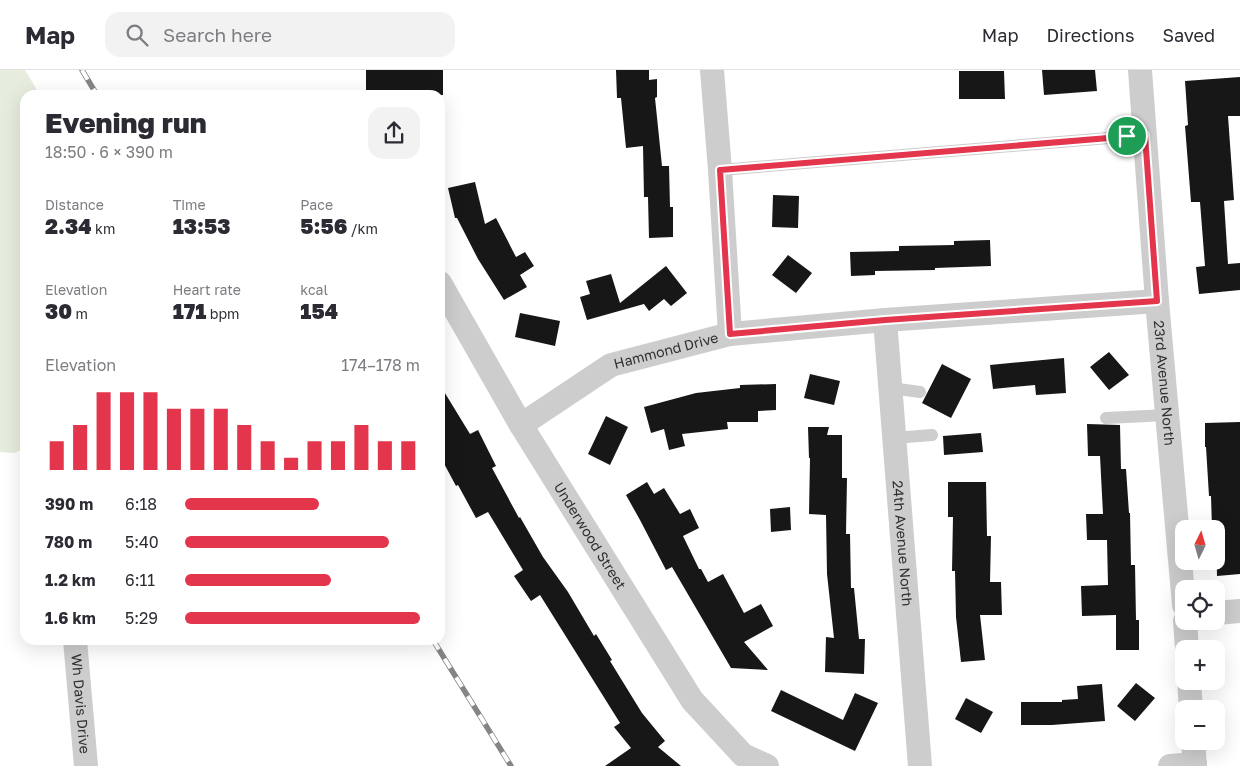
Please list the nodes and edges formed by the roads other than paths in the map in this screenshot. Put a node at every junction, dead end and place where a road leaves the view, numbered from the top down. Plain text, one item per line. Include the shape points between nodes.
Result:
1 (712, 70) edge
2 (1140, 70) edge
3 (1145, 135) junction
4 (720, 170) junction
5 (445, 292) edge
6 (1157, 301) junction
7 (885, 320) junction
8 (730, 334) junction
9 (890, 388) junction
10 (920, 392) dead end
11 (1167, 414) junction
12 (1106, 418) dead end
13 (521, 425) junction
14 (932, 435) dead end
15 (894, 438) junction
16 (1182, 580) edge
17 (1240, 611) edge
18 (1225, 612) edge
19 (75, 645) edge
20 (1195, 757) edge
21 (86, 766) edge
22 (767, 766) edge
23 (920, 766) edge
24 (1170, 766) edge

1 - 4 street
2 - 3 street, 23rd Avenue North
3 - 4 lane
3 - 6 street, 23rd Avenue North
4 - 8 street
5 - 13 street, Underwood Street
6 - 7 street, Hammond Drive
6 - 11 street, 23rd Avenue North
7 - 8 street, Hammond Drive
7 - 9 street, 24th Avenue North
8 - 13 street, Hammond Drive via 611,365
9 - 10 lane
9 - 15 street, 24th Avenue North
11 - 12 lane
11 - 16 street, 23rd Avenue North
13 - 22 street, Underwood Street via 692,700 743,755
14 - 15 lane
15 - 23 street, 24th Avenue North
17 - 18 street
19 - 21 street, Wh Davis Drive
20 - 24 street

